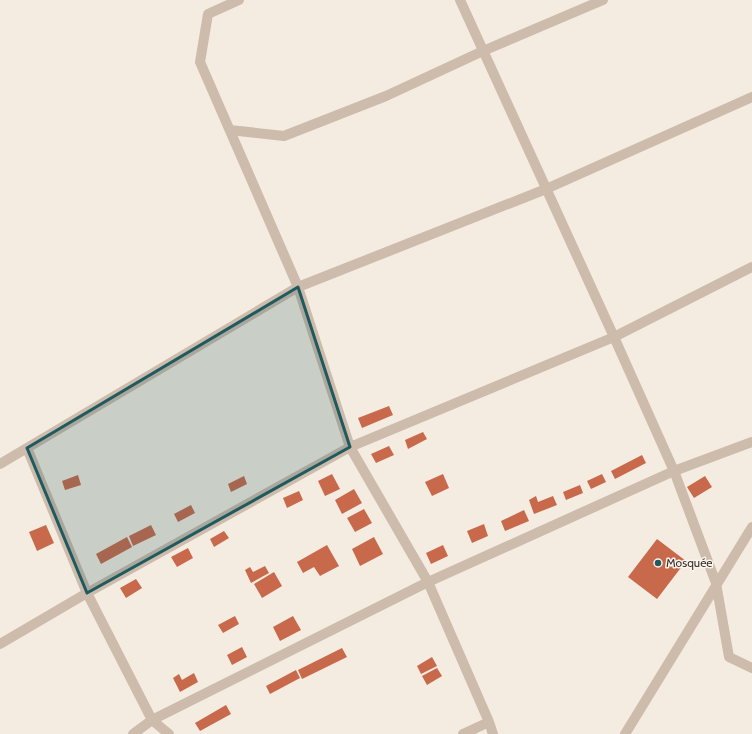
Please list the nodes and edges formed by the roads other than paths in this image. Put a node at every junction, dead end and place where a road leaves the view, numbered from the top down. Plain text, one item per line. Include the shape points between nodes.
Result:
1 (239, 0) edge
2 (460, 0) edge
3 (603, 0) edge
4 (483, 51) junction
5 (752, 97) edge
6 (230, 130) junction
7 (546, 189) junction
8 (752, 267) edge
9 (298, 287) junction
10 (614, 337) junction
11 (752, 442) edge
12 (350, 447) junction
13 (27, 448) junction
14 (0, 464) edge
15 (674, 471) junction
16 (752, 527) edge
17 (428, 582) junction
18 (716, 583) junction
19 (87, 593) junction
20 (0, 644) edge
21 (752, 668) edge
22 (152, 720) junction
23 (489, 722) junction
24 (133, 734) edge
25 (169, 734) edge
26 (463, 734) edge
27 (493, 734) edge
28 (625, 734) edge

1 - 6 street via 208,14 200,62
2 - 4 street
3 - 4 street
4 - 6 street via 386,96 284,136
4 - 7 street
5 - 7 street
6 - 9 street
7 - 9 street
7 - 10 street
8 - 10 street
9 - 12 street
9 - 13 street
10 - 12 street
10 - 15 street
11 - 15 street
12 - 17 street
12 - 19 street
13 - 14 street
13 - 19 street
15 - 17 street
15 - 18 street
16 - 18 street
17 - 22 street
17 - 23 street
18 - 21 street via 730,657
18 - 28 street
19 - 20 street
19 - 22 street
22 - 24 street
22 - 25 street
23 - 26 street
23 - 27 street

